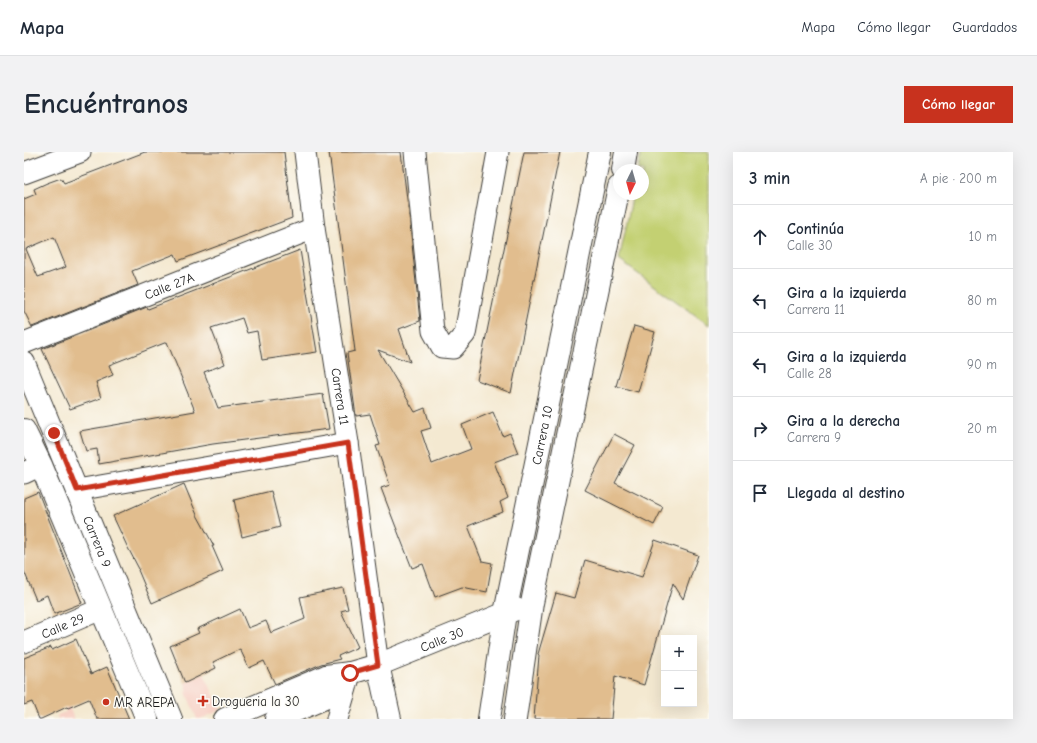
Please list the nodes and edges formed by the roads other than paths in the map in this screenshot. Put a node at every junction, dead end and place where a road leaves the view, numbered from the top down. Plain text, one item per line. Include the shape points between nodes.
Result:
1 (80, 152) edge
2 (305, 152) edge
3 (415, 152) edge
4 (498, 152) edge
5 (600, 152) edge
6 (626, 152) edge
7 (624, 164) edge
8 (24, 173) edge
9 (616, 200) edge
10 (314, 228) junction
11 (24, 343) edge
12 (24, 363) edge
13 (24, 430) edge
14 (348, 443) junction
15 (32, 469) edge
16 (77, 490) junction
17 (532, 603) junction
18 (101, 609) junction
19 (505, 613) junction
20 (24, 642) edge
21 (378, 665) junction
22 (350, 673) junction
23 (147, 719) edge
24 (171, 719) edge
25 (225, 719) edge
26 (276, 719) edge
27 (337, 719) edge
28 (390, 719) edge
29 (489, 719) edge
30 (515, 719) edge

1 - 8 street
2 - 10 street, Carrera 11
3 - 4 street via 433,331 442,347 453,348 465,334
5 - 19 main road, Carrera 10
6 - 7 main road
9 - 17 main road, Carrera 10
10 - 11 street, Calle 27A
10 - 14 street, Carrera 11
12 - 16 main road, Carrera 9
13 - 15 main road, Carrera 9
14 - 16 street
14 - 21 street, Carrera 11
15 - 18 main road, Carrera 9
16 - 24 main road, Carrera 9
17 - 19 main road, Calle 30
17 - 30 main road, Carrera 10
18 - 20 street, Calle 29
18 - 23 main road, Carrera 9
19 - 21 main road, Calle 30
19 - 29 main road, Carrera 10
21 - 22 main road, Calle 30
21 - 28 main road
22 - 25 main road, Calle 30 via 326,676
22 - 26 main road via 334,694
22 - 27 street

